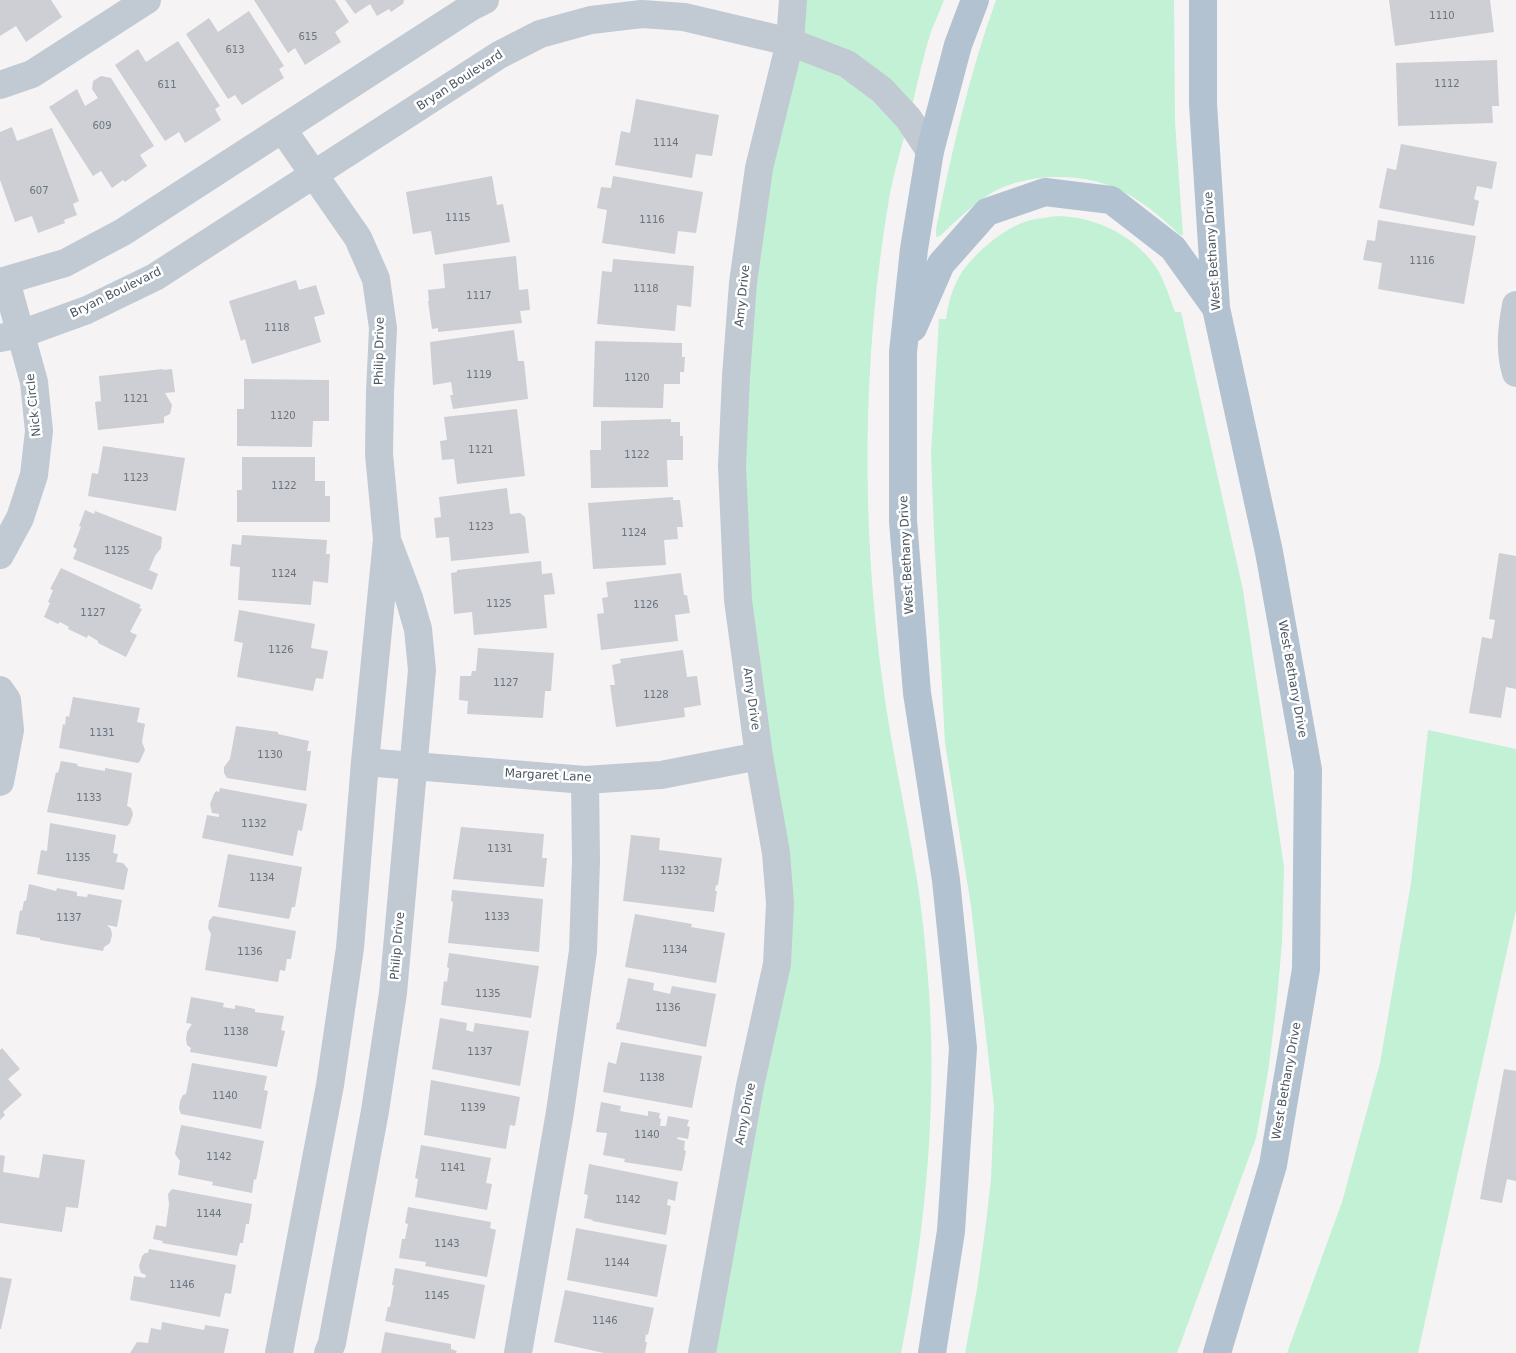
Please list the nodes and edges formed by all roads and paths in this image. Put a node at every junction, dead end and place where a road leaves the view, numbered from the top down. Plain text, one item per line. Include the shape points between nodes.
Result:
1 (147, 0) edge
2 (485, 0) edge
3 (793, 0) edge
4 (975, 0) edge
5 (1204, 0) edge
6 (790, 42) junction
7 (0, 85) edge
8 (283, 130) junction
9 (930, 151) junction
10 (316, 175) junction
11 (3, 282) edge
12 (1516, 304) edge
13 (1216, 308) junction
14 (11, 336) edge
15 (903, 352) junction
16 (1516, 373) edge
17 (6, 528) edge
18 (387, 539) junction
19 (0, 555) edge
20 (0, 690) edge
21 (760, 756) junction
22 (365, 762) junction
23 (413, 766) junction
24 (585, 780) junction
25 (0, 782) edge
26 (279, 1353) edge
27 (328, 1353) edge
28 (518, 1353) edge
29 (702, 1353) edge
30 (932, 1353) edge
31 (1217, 1353) edge

1 - 7 street via 32,74
2 - 8 street
3 - 6 street, Amy Drive
4 - 9 main road, West Bethany Drive via 958,45
5 - 13 main road, West Bethany Drive via 1203,104
6 - 9 street, Bryan Boulevard via 847,64 882,90 908,118
6 - 10 street, Bryan Boulevard via 684,17 642,14 591,20 540,34 499,55
6 - 21 street, Amy Drive via 759,168 743,283 732,466 738,600
8 - 10 street, Philip Drive
8 - 11 street via 123,232 65,263
9 - 15 main road, West Bethany Drive via 914,249
10 - 14 street, Bryan Boulevard via 155,277 86,310
10 - 18 street, Philip Drive via 358,238 376,279 383,328 379,454
11 - 14 street, Nick Circle
12 - 16 street via 1511,332
13 - 15 main road via 1173,248 1111,200 1045,192 987,212 941,264
13 - 31 main road, West Bethany Drive via 1269,552 1308,770 1306,969 1273,1165
14 - 17 street, Nick Circle via 34,382 39,430 34,475 20,518
15 - 30 main road, West Bethany Drive via 903,521 917,693 946,880 963,1048 951,1231
17 - 19 street, Nick Circle
18 - 22 street, Philip Drive
18 - 23 street, Philip Drive via 418,629 422,670
20 - 25 street via 8,700 10,730
21 - 24 street, Margaret Lane via 661,775
21 - 29 street, Amy Drive via 776,853 780,903 777,964 750,1086
22 - 23 street, Margaret Lane
22 - 26 street, Philip Drive via 349,958 330,1085
23 - 24 street, Margaret Lane
23 - 27 street, Philip Drive via 393,993 375,1111
24 - 28 street via 583,951 560,1112

